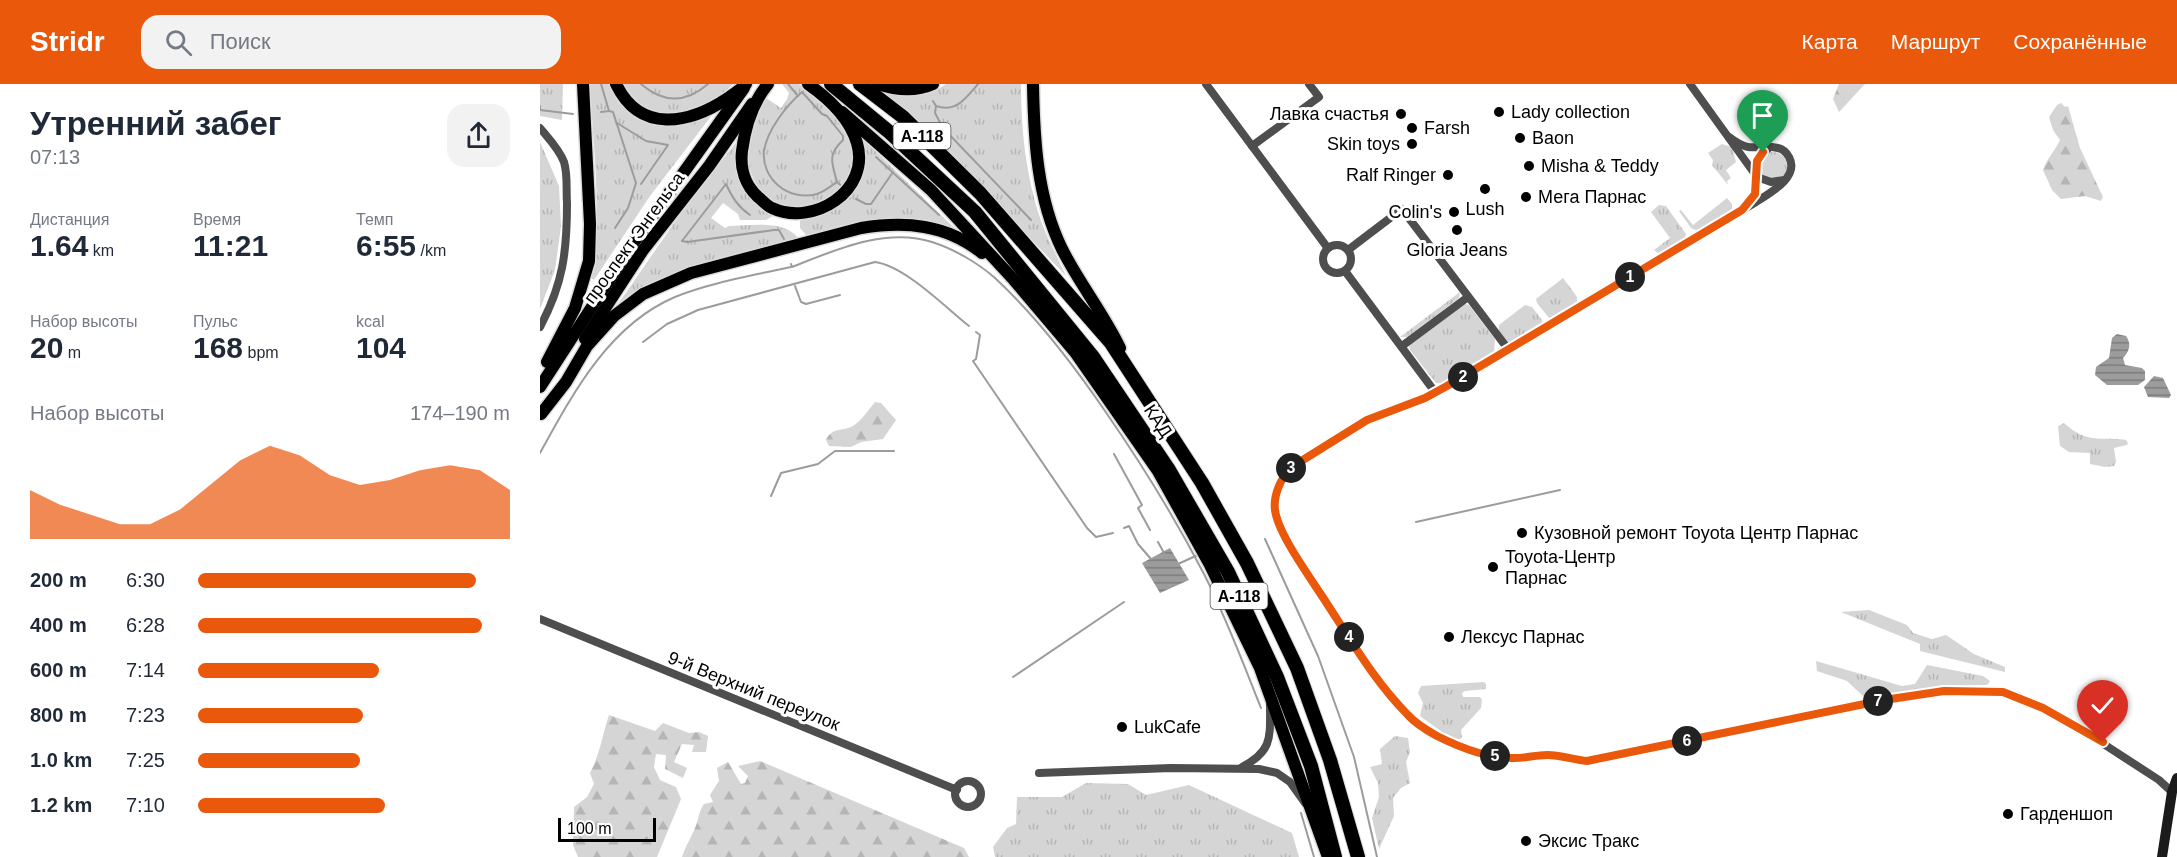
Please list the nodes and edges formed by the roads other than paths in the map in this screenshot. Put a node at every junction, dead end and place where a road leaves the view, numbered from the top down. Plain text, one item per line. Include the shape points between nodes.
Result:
1 (583, 84) edge
2 (616, 84) edge
3 (808, 84) edge
4 (860, 84) edge
5 (878, 84) edge
6 (933, 84) edge
7 (1033, 84) edge
8 (1206, 84) edge
9 (1309, 84) edge
10 (1690, 84) edge
11 (745, 86) edge
12 (765, 88) edge
13 (827, 89) edge
14 (540, 128) edge
15 (1729, 136) junction
16 (1252, 146) junction
17 (1770, 148) junction
18 (1757, 177) junction
19 (1786, 179) junction
20 (1742, 210) junction
21 (1328, 248) junction
22 (1348, 250) junction
23 (1345, 270) junction
24 (1014, 280) junction
25 (1468, 297) junction
26 (540, 327) edge
27 (1402, 346) junction
28 (1508, 349) junction
29 (1131, 372) junction
30 (540, 379) edge
31 (540, 387) edge
32 (1435, 392) junction
33 (541, 415) edge
34 (540, 619) edge
35 (1270, 697) junction
36 (1241, 768) junction
37 (1039, 773) dead end
38 (2177, 778) edge
39 (957, 790) dead end
40 (2172, 792) junction
41 (1311, 812) junction
42 (1328, 857) edge
43 (1335, 857) edge
44 (1358, 857) edge
45 (2162, 857) edge

1 - 30 main road via 589,261 575,308
2 - 11 main road via 627,102 638,110 666,120 699,115
3 - 13 main road
4 - 29 highway, КАД / А-118 via 903,117 980,193 1111,343
5 - 6 main road via 900,90
7 - 29 main road via 1034,143 1046,209 1061,248 1116,339
8 - 16 street
9 - 16 street via 1318,96
10 - 15 street
11 - 31 main road, проспект Энгельса via 634,242
12 - 13 main road via 744,135 741,168 751,191 771,208 795,214 829,206 856,177 858,144
12 - 33 main road, проспект Энгельса via 644,250
13 - 24 main road via 931,190
13 - 43 highway, КАД / А-118 via 888,130 975,212 1093,357 1169,470 1228,572 1277,677 1311,766
14 - 26 street via 565,166 567,231 561,276
15 - 17 street via 1742,146
15 - 18 street
16 - 21 street
17 - 18 street via 1759,156
17 - 19 street via 1788,155 1791,169
18 - 19 street via 1771,183
18 - 20 street via 1755,194
19 - 20 street
20 - 28 street
21 - 22 street via 1341,245
21 - 23 street via 1323,255 1325,268 1337,273
22 - 23 street via 1351,263
22 - 25 street via 1402,209
23 - 27 street
24 - 33 main road via 974,247 952,235 930,228 889,224 691,273 643,294 614,316 588,346
24 - 35 main road via 1076,352 1158,471 1209,563
25 - 27 street
25 - 28 street
27 - 32 street
28 - 32 street
29 - 44 highway, КАД / А-118 via 1208,493 1297,668 1330,760
32 - 40 street via 1367,420 1290,468 1283,476 1274,508 1300,562 1387,691 1409,717 1436,735 1464,748 1509,759 1545,755 1587,761 1884,700 1944,691 1995,691 2018,696 2082,730
34 - 39 street, 9-й Верхний переулок
35 - 36 street via 1270,738 1265,751
35 - 41 main road
36 - 37 street
36 - 41 street via 1276,773 1290,782
38 - 40 main road
40 - 45 main road
41 - 42 main road

